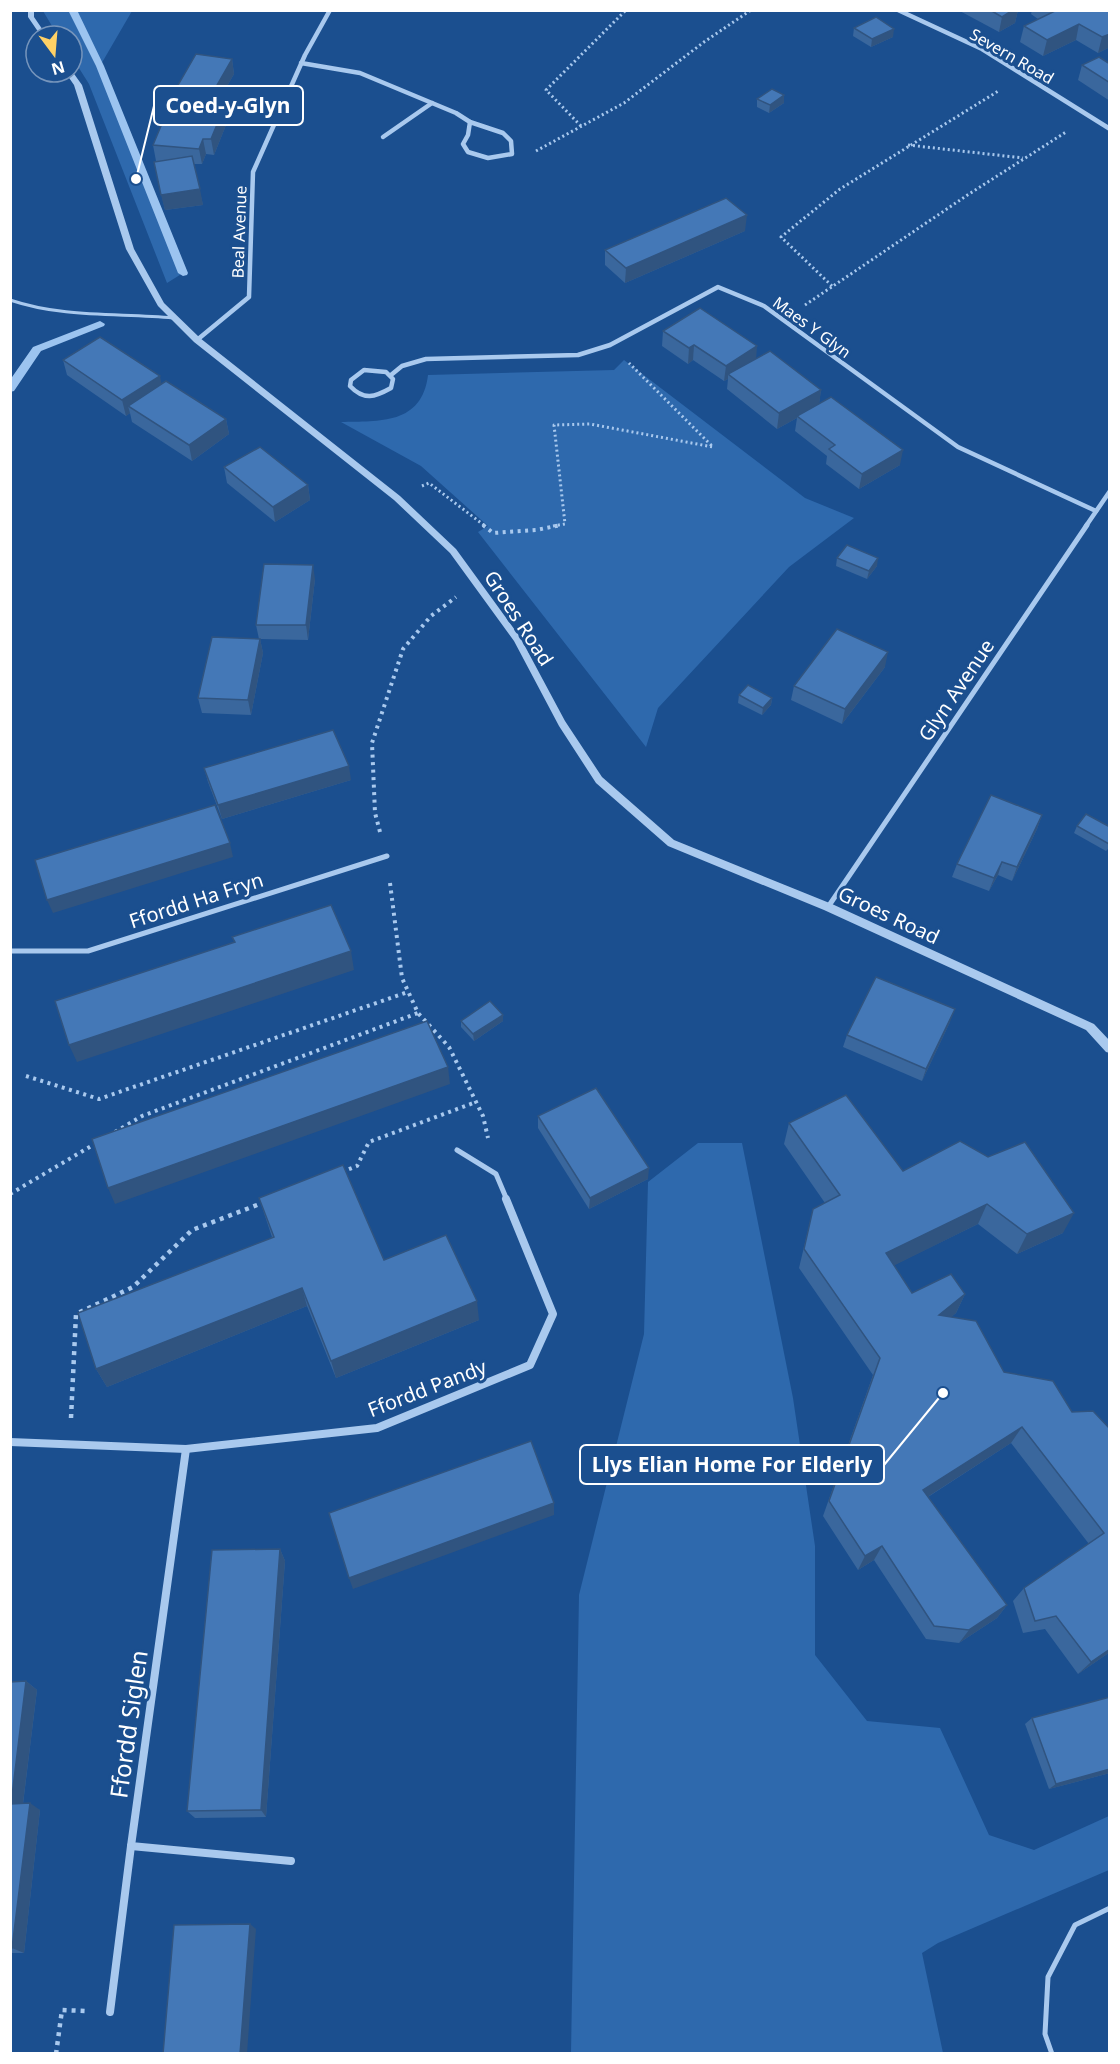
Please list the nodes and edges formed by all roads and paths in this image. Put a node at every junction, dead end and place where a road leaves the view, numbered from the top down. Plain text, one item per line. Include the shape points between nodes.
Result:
1 (31, 10) edge
2 (330, 10) edge
3 (751, 10) edge
4 (898, 10) edge
5 (627, 11) edge
6 (36, 24) edge
7 (301, 63) junction
8 (1024, 76) junction
9 (77, 84) edge
10 (432, 104) junction
11 (1090, 117) junction
12 (470, 122) junction
13 (581, 126) junction
14 (1110, 129) edge
15 (383, 137) dead end
16 (908, 145) junction
17 (512, 154) junction
18 (1024, 158) junction
19 (832, 286) junction
20 (10, 300) edge
21 (176, 319) junction
22 (783, 320) junction
23 (197, 340) junction
24 (610, 345) junction
25 (390, 375) junction
26 (1110, 491) edge
27 (397, 498) junction
28 (1096, 512) junction
29 (475, 582) junction
30 (387, 856) junction
31 (828, 907) junction
32 (10, 951) edge
33 (408, 992) junction
34 (418, 1013) junction
35 (1110, 1049) edge
36 (26, 1076) dead end
37 (476, 1102) junction
38 (112, 1134) edge
39 (102, 1140) edge
40 (457, 1150) dead end
41 (496, 1174) junction
42 (335, 1175) edge
43 (10, 1194) edge
44 (269, 1200) edge
45 (10, 1442) edge
46 (70, 1444) junction
47 (186, 1449) junction
48 (131, 1846) junction
49 (291, 1862) dead end
50 (1110, 1908) edge
51 (110, 2012) joint
52 (56, 2054) edge
53 (1052, 2054) edge

1 - 6 street
2 - 7 street, Beal Avenue
3 - 13 path via 624,103
4 - 8 street, Severn Road via 982,49
5 - 13 path via 546,90
7 - 10 street via 360,74
7 - 23 street, Beal Avenue via 253,172 249,297
8 - 11 street, Severn Road
8 - 16 path
9 - 21 street, Groes Road via 130,249 161,304
10 - 12 street
10 - 15 street
11 - 14 street, Severn Road
11 - 18 path
12 - 17 street via 503,133 511,141
12 - 17 street via 463,144 468,152 488,158
13 - 17 path via 531,154
16 - 18 path
16 - 19 path via 840,189 782,237
18 - 19 path
19 - 22 path
20 - 21 lane via 52,310
21 - 23 street, Groes Road
22 - 24 street, Maes Y Glyn via 764,306 718,287
22 - 28 street, Maes Y Glyn via 958,447
23 - 27 street, Groes Road
24 - 25 street, Maes Y Glyn via 578,355 426,359 402,366
24 - 27 path via 713,447 590,424 554,425 565,524 536,530 493,533 429,483
25 - 25 street via 379,369 364,370 353,377 350,386 357,394 376,397 392,388
26 - 28 street, Glyn Avenue
27 - 29 street, Groes Road via 453,551
28 - 31 street, Glyn Avenue
29 - 30 path via 431,616 403,649 372,743 375,813
29 - 31 street, Groes Road via 517,639 562,723 599,780 671,843
30 - 32 street, Ffordd Ha Fryn via 88,951
30 - 33 path via 402,978
31 - 35 street, Groes Road via 1090,1027
33 - 34 path
33 - 36 path via 99,1099
34 - 37 path via 449,1047
34 - 38 path via 142,1116
37 - 41 path
37 - 42 path via 369,1142 357,1166
39 - 43 path
40 - 41 street
41 - 47 street, Ffordd Pandy via 553,1314 530,1365 377,1428
44 - 46 path via 192,1230 133,1287 76,1314
45 - 46 street, Ffordd Pandy
46 - 47 street, Ffordd Pandy
47 - 48 street, Ffordd Siglen
48 - 49 street
48 - 51 street, Ffordd Siglen
50 - 53 lane via 1075,1925 1048,1977 1045,2034
51 - 52 path via 62,2010

